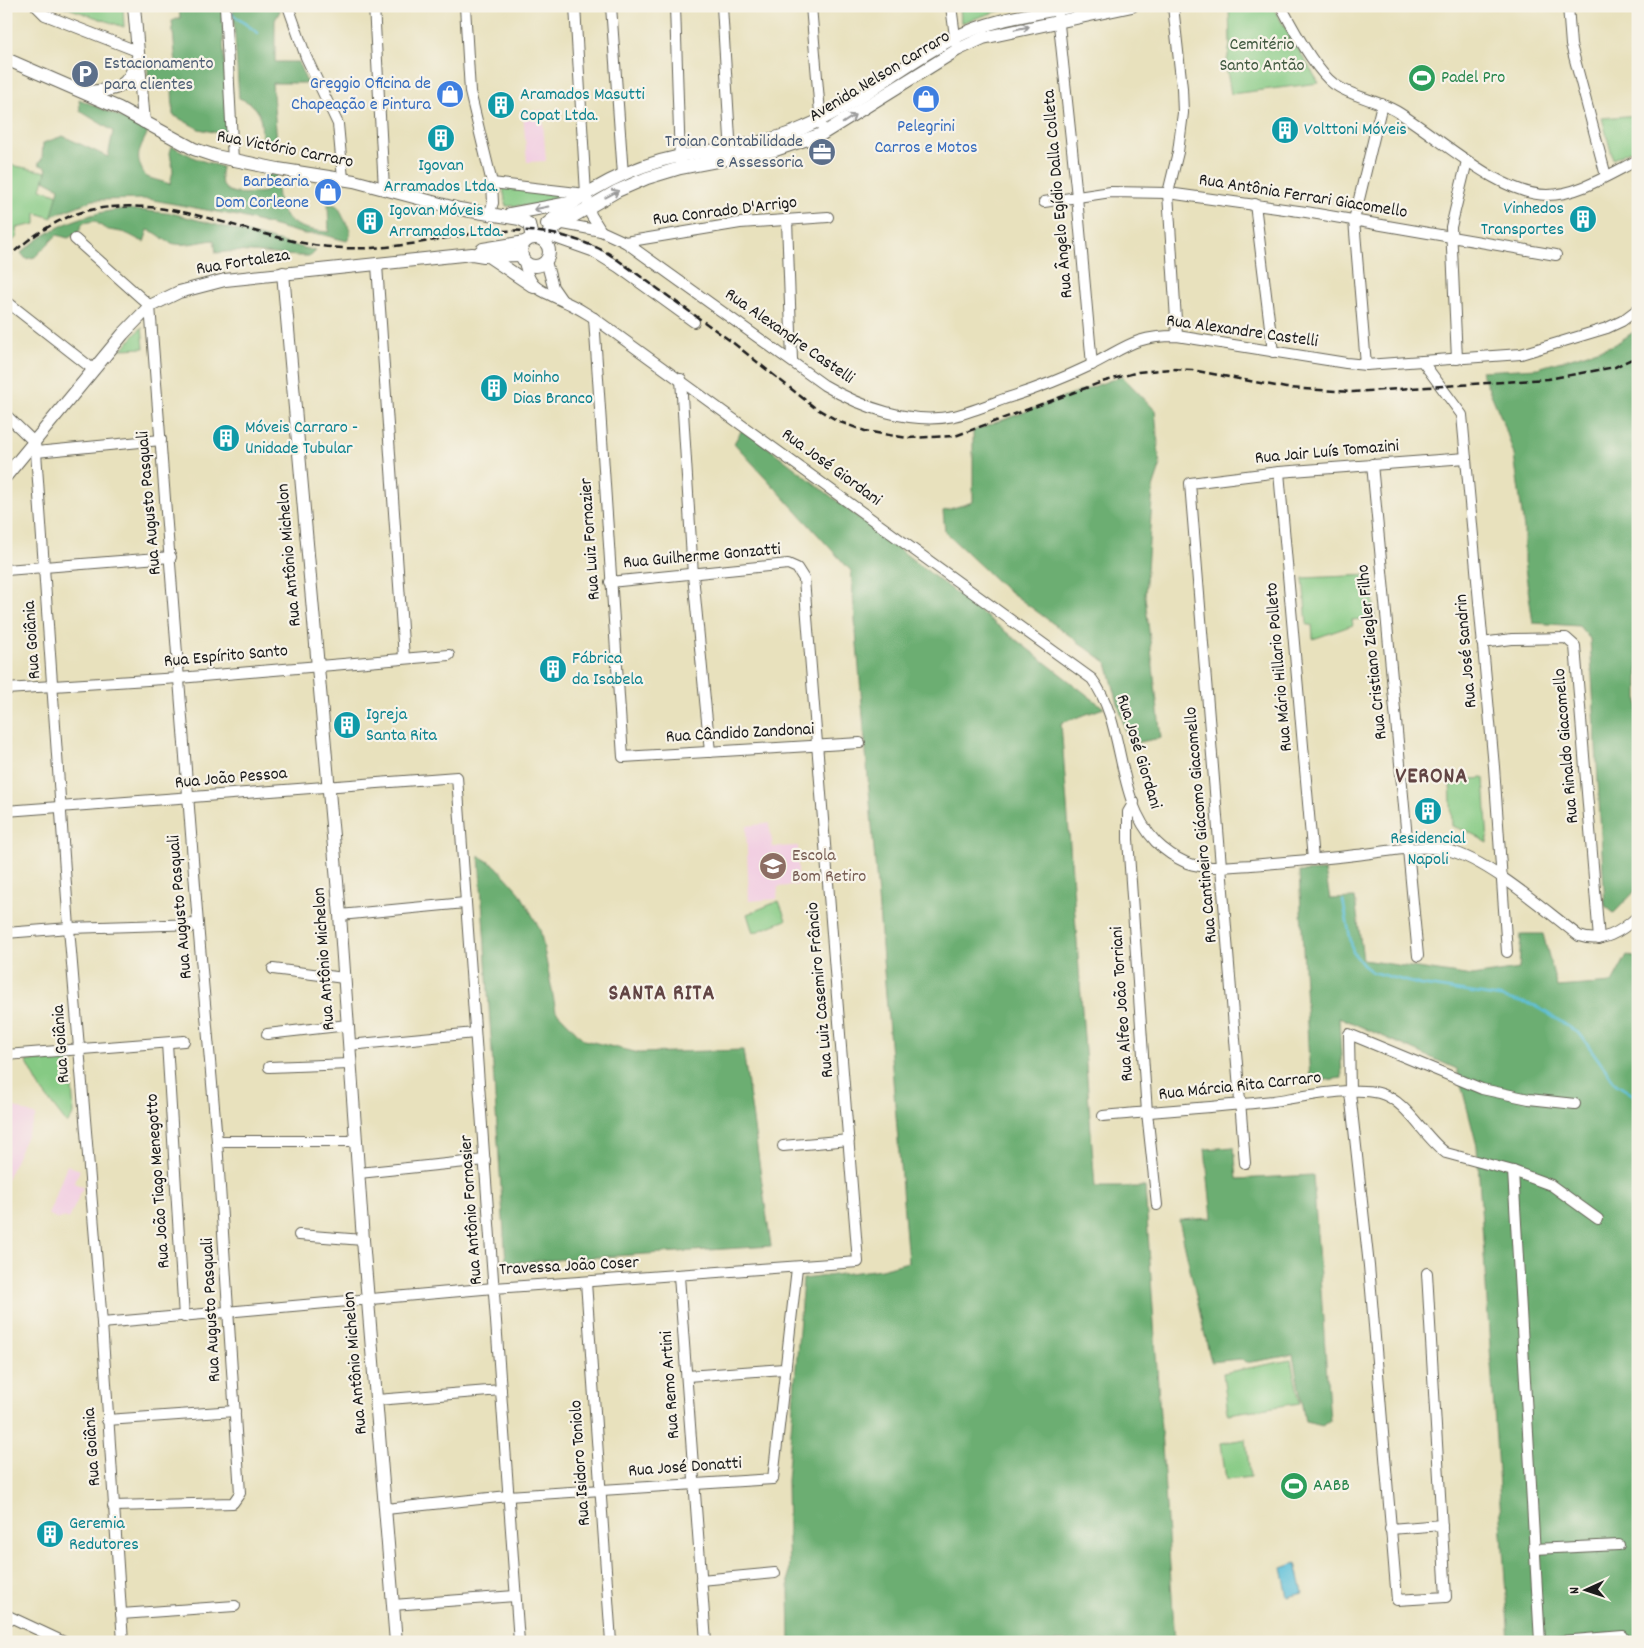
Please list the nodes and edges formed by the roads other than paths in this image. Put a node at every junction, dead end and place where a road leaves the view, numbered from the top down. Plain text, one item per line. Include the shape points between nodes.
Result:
1 (36, 6) edge
2 (134, 6) edge
3 (225, 6) edge
4 (288, 6) edge
5 (374, 6) edge
6 (465, 6) edge
7 (575, 6) edge
8 (611, 6) edge
9 (675, 6) edge
10 (722, 6) edge
11 (811, 6) edge
12 (952, 6) edge
13 (1074, 6) edge
14 (1132, 6) edge
15 (1173, 6) edge
16 (1281, 6) edge
17 (1568, 6) edge
18 (1058, 15) junction
19 (955, 44) junction
20 (137, 53) junction
21 (6, 59) edge
22 (892, 83) junction
23 (82, 92) junction
24 (1382, 104) junction
25 (820, 120) junction
26 (144, 122) junction
27 (822, 134) junction
28 (731, 153) junction
29 (1638, 160) edge
30 (233, 161) junction
31 (1467, 161) junction
32 (680, 162) junction
33 (623, 175) junction
34 (1606, 176) junction
35 (343, 179) junction
36 (492, 183) junction
37 (384, 189) junction
38 (1168, 194) junction
39 (1078, 197) junction
40 (584, 201) junction
41 (1044, 202) dead end
42 (1255, 204) junction
43 (489, 214) junction
44 (506, 215) junction
45 (828, 216) dead end
46 (787, 220) junction
47 (1354, 220) junction
48 (556, 222) junction
49 (601, 231) junction
50 (1451, 237) junction
51 (75, 239) dead end
52 (625, 242) junction
53 (533, 244) junction
54 (483, 255) junction
55 (1556, 255) dead end
56 (546, 261) junction
57 (377, 265) junction
58 (283, 273) junction
59 (534, 287) junction
60 (563, 300) junction
61 (6, 301) edge
62 (150, 306) junction
63 (1638, 309) edge
64 (594, 318) junction
65 (694, 322) dead end
66 (1177, 336) junction
67 (1273, 352) junction
68 (1457, 359) junction
69 (792, 360) junction
70 (1422, 361) junction
71 (1366, 364) junction
72 (1092, 365) junction
73 (94, 370) junction
74 (681, 379) junction
75 (6, 415) edge
76 (161, 440) junction
77 (35, 448) junction
78 (1466, 458) junction
79 (1372, 464) junction
80 (1279, 472) junction
81 (6, 476) edge
82 (1190, 483) joint
83 (171, 557) junction
84 (44, 567) junction
85 (797, 568) joint
86 (6, 570) edge
87 (693, 575) junction
88 (610, 582) junction
89 (1482, 643) junction
90 (449, 655) dead end
91 (404, 658) junction
92 (317, 665) junction
93 (179, 678) junction
94 (53, 686) junction
95 (6, 689) edge
96 (860, 743) dead end
97 (817, 746) junction
98 (710, 752) junction
99 (623, 757) joint
100 (457, 777) joint
101 (327, 787) junction
102 (189, 799) junction
103 (1134, 802) junction
104 (62, 808) junction
105 (6, 811) edge
106 (1409, 849) junction
107 (1313, 860) junction
108 (1221, 867) junction
109 (1501, 876) junction
110 (465, 903) junction
111 (340, 915) junction
112 (1638, 916) edge
113 (198, 924) junction
114 (69, 928) junction
115 (6, 933) edge
116 (1599, 939) junction
117 (1507, 952) dead end
118 (1418, 956) dead end
119 (273, 969) dead end
120 (344, 978) junction
121 (348, 1024) junction
122 (475, 1033) junction
123 (267, 1034) dead end
124 (184, 1041) dead end
125 (167, 1043) junction
126 (349, 1045) junction
127 (79, 1049) junction
128 (6, 1056) edge
129 (350, 1064) junction
130 (269, 1067) dead end
131 (1350, 1092) junction
132 (1240, 1104) junction
133 (1575, 1104) dead end
134 (1147, 1112) junction
135 (1103, 1116) dead end
136 (849, 1140) junction
137 (217, 1141) junction
138 (356, 1141) junction
139 (783, 1146) dead end
140 (485, 1160) junction
141 (1245, 1164) dead end
142 (1513, 1170) junction
143 (359, 1173) junction
144 (1157, 1205) dead end
145 (1598, 1219) dead end
146 (299, 1235) dead end
147 (363, 1240) junction
148 (858, 1262) joint
149 (797, 1268) junction
150 (1427, 1273) dead end
151 (680, 1276) junction
152 (586, 1282) junction
153 (494, 1288) junction
154 (369, 1299) junction
155 (230, 1313) junction
156 (184, 1317) junction
157 (102, 1323) junction
158 (784, 1369) junction
159 (687, 1376) junction
160 (501, 1390) junction
161 (377, 1400) junction
162 (235, 1411) junction
163 (107, 1420) junction
164 (694, 1484) junction
165 (599, 1490) junction
166 (508, 1496) junction
167 (113, 1506) junction
168 (386, 1509) junction
169 (1442, 1525) junction
170 (1390, 1528) junction
171 (1619, 1545) dead end
172 (1534, 1549) junction
173 (775, 1573) dead end
174 (700, 1580) junction
175 (515, 1596) junction
176 (393, 1605) junction
177 (235, 1606) dead end
178 (121, 1614) junction
179 (6, 1615) edge
180 (1623, 1636) dead end
181 (64, 1642) edge
182 (122, 1642) edge
183 (396, 1642) edge
184 (519, 1642) edge
185 (611, 1642) edge
186 (706, 1642) edge
187 (1540, 1642) edge
188 (1549, 1642) edge

1 - 20 street via 45,15
2 - 20 main road
3 - 30 street
4 - 35 street via 306,56 338,124
5 - 37 street
6 - 36 street via 470,92
7 - 40 street
8 - 33 street
9 - 32 street
10 - 28 street
11 - 25 street
12 - 19 street
13 - 18 main road, Avenida Nelson Carraro
14 - 18 main road, Avenida Nelson Carraro
15 - 38 street via 1183,113
16 - 24 street via 1327,78 1342,89
17 - 34 street via 1571,45
18 - 19 main road, Avenida Nelson Carraro via 1001,27 983,38
18 - 39 street, Rua Ângelo Egídio Dalla Colleta
19 - 22 main road, Avenida Nelson Carraro
20 - 23 main road via 129,79 120,86 109,91
20 - 26 main road
21 - 23 main road, Rua Victório Carraro
22 - 25 main road, Avenida Nelson Carraro
27 -> 22 main road, Avenida Nelson Carraro
23 - 26 main road, Rua Victório Carraro
24 - 31 street
24 - 47 street
25 - 27 street
25 - 28 main road, Avenida Nelson Carraro
26 - 30 main road, Rua Victório Carraro via 194,149
27 - 28 main road, Avenida Nelson Carraro via 796,144
28 - 32 main road, Avenida Nelson Carraro
29 - 34 street
30 - 35 main road, Rua Victório Carraro
31 - 34 street via 1506,183 1537,194 1566,192
31 - 50 street
32 - 33 main road, Avenida Nelson Carraro
40 -> 32 main road, Avenida Nelson Carraro
33 - 40 main road, Avenida Nelson Carraro
35 - 37 main road, Rua Victório Carraro
36 - 40 street
36 - 43 street via 494,203
37 - 43 main road, Rua Victório Carraro
38 - 39 street, Rua Antônia Ferrari Giacomello via 1111,192
38 - 42 street, Rua Antônia Ferrari Giacomello
38 - 66 street
39 - 41 street, Rua Antônia Ferrari Giacomello
39 - 72 street, Rua Ângelo Egídio Dalla Colleta
40 -> 44 main road
40 - 48 main road, Avenida Nelson Carraro
40 - 49 street
42 - 47 street, Rua Antônia Ferrari Giacomello
42 - 67 street
43 - 44 main road, Rua Victório Carraro
44 - 53 main road, Rua Victório Carraro via 529,224
45 - 46 street, Rua Conrado D'Arrigo
46 - 52 street, Rua Conrado D'Arrigo via 740,223
46 - 69 street
47 - 50 street, Rua Antônia Ferrari Giacomello
47 - 71 street
48 - 49 street, Rua Alexandre Castelli
48 - 53 main road, Avenida Nelson Carraro
49 - 52 street, Rua Alexandre Castelli
50 - 55 street, Rua Antônia Ferrari Giacomello
50 - 68 street
51 - 62 street
52 - 69 street, Rua Alexandre Castelli
53 - 54 main road, Rua Fortaleza via 483,250
53 - 56 main road via 549,248
53 - 56 main road via 534,266
53 - 59 street via 529,281
53 - 65 street via 592,251
54 - 57 main road, Rua Fortaleza
54 - 59 main road
56 - 60 street, Rua José Giordani via 553,288
57 - 58 main road, Rua Fortaleza
57 - 91 street
58 - 62 main road, Rua Fortaleza via 206,284
58 - 92 main road, Rua Antônio Michelon
59 - 60 street, Rua José Giordani
60 - 64 street, Rua José Giordani
61 - 73 street
62 - 73 main road, Rua Fortaleza
62 - 76 street, Rua Augusto Pasquali
63 - 68 street, Rua Alexandre Castelli via 1607,328 1534,350
64 - 74 street, Rua José Giordani
64 - 88 street, Rua Luiz Fornazier
66 - 67 street, Rua Alexandre Castelli
66 - 72 street, Rua Alexandre Castelli via 1157,336 1132,342
67 - 71 street, Rua Alexandre Castelli
68 - 70 street, Rua Alexandre Castelli
69 - 72 street, Rua Alexandre Castelli via 824,385 862,405 925,418 971,411
70 - 71 street, Rua Alexandre Castelli
70 - 78 street, Rua José Sandrin via 1460,410
73 - 77 main road, Rua Fortaleza
74 - 87 street
74 - 103 street, Rua José Giordani via 1092,679 1109,706
75 - 77 street
76 - 77 street
76 - 83 street, Rua Augusto Pasquali
77 - 81 main road, Rua Fortaleza
77 - 84 street, Rua Goiânia
78 - 79 street, Rua Jair Luís Tomazini
78 - 89 street, Rua José Sandrin
79 - 80 street, Rua Jair Luís Tomazini
79 - 106 street, Rua Cristiano Ziegler Filho
80 - 82 street, Rua Jair Luís Tomazini
80 - 107 street, Rua Mário Hillario Polleto
82 - 108 street, Rua Cantineiro Giácomo Giacomello
83 - 84 street
83 - 93 street, Rua Augusto Pasquali
84 - 86 street
84 - 94 street, Rua Goiânia
85 - 87 street, Rua Guilherme Gonzatti via 788,564
85 - 97 street, Rua Luiz Casemiro Frâncio via 804,579
87 - 88 street, Rua Guilherme Gonzatti
87 - 98 street
88 - 99 street, Rua Luiz Fornazier
89 - 109 street, Rua José Sandrin
89 - 116 street, Rua Rinaldo Giacomello via 1566,638 1575,646
90 - 91 street, Rua Espírito Santo
91 - 92 street, Rua Espírito Santo
92 - 93 street, Rua Espírito Santo
92 - 101 main road, Rua Antônio Michelon
93 - 94 street, Rua Espírito Santo
93 - 102 street, Rua Augusto Pasquali
94 - 95 street, Rua Espírito Santo
94 - 104 street, Rua Goiânia
96 - 97 street, Rua Cândido Zandonai
97 - 98 street, Rua Cândido Zandonai
97 - 136 street, Rua Luiz Casemiro Frâncio
98 - 99 street, Rua Cândido Zandonai
100 - 101 street, Rua João Pessoa
100 - 110 street, Rua Antônio Fornasier
101 - 102 street, Rua João Pessoa
101 - 111 main road, Rua Antônio Michelon
102 - 104 street, Rua João Pessoa
102 - 113 street, Rua Augusto Pasquali
103 - 108 street, Rua José Giordani via 1143,823 1171,855 1189,863
103 - 134 street, Rua Alfeo João Torriani via 1128,812 1128,839
104 - 105 street, Rua João Pessoa
104 - 114 street, Rua Goiânia
106 - 107 street, Rua José Giordani
106 - 109 street, Rua José Giordani via 1448,851
106 - 118 street, Rua Cristiano Ziegler Filho
107 - 108 street, Rua José Giordani
108 - 132 street, Rua Cantineiro Giácomo Giacomello
109 - 116 street, Rua José Giordani via 1579,936
109 - 117 street, Rua José Sandrin
110 - 111 street
110 - 122 street, Rua Antônio Fornasier
111 - 120 main road, Rua Antônio Michelon
112 - 116 street via 1613,935
113 - 114 street
113 - 137 street, Rua Augusto Pasquali
114 - 115 street
114 - 127 street, Rua Goiânia
119 - 120 street
120 - 121 main road, Rua Antônio Michelon
121 - 123 street
121 - 126 main road, Rua Antônio Michelon
122 - 126 street
122 - 140 street, Rua Antônio Fornasier
124 - 125 street
125 - 127 street
125 - 156 street, Rua João Tiago Menegotto
126 - 129 main road, Rua Antônio Michelon
127 - 128 street
127 - 157 street, Rua Goiânia
129 - 130 street
129 - 138 main road, Rua Antônio Michelon
131 - 132 street, Rua Márcia Rita Carraro
131 - 133 street via 1349,1034 1495,1093
131 - 142 street, Rua Márcia Rita Carraro via 1378,1092 1390,1097 1446,1153
131 - 170 street via 1369,1266
132 - 134 street, Rua Márcia Rita Carraro
132 - 141 street, Rua Cantineiro Giácomo Giacomello
134 - 135 street, Rua Márcia Rita Carraro
134 - 144 street, Rua Alfeo João Torriani
136 - 139 street
136 - 148 street, Rua Luiz Casemiro Frâncio
137 - 138 street
137 - 155 street, Rua Augusto Pasquali
138 - 143 main road, Rua Antônio Michelon
140 - 143 street
140 - 153 street, Rua Antônio Fornasier
142 - 145 street, Rua Márcia Rita Carraro via 1551,1185
142 - 172 street
143 - 147 main road, Rua Antônio Michelon
146 - 147 street
147 - 154 main road, Rua Antônio Michelon
148 - 149 street, Travessa João Coser
149 - 151 street, Travessa João Coser
149 - 158 street, Rua José Donatti
150 - 169 street
151 - 152 street, Travessa João Coser
151 - 159 street, Rua Remo Artini
152 - 153 street, Travessa João Coser
152 - 165 street, Rua Isidoro Toniolo
153 - 154 street, Travessa João Coser
153 - 160 street, Rua Antônio Fornasier
154 - 155 street, Travessa João Coser
154 - 161 main road, Rua Antônio Michelon
155 - 156 street, Travessa João Coser
155 - 162 street, Rua Augusto Pasquali
156 - 157 street, Travessa João Coser
157 - 163 street, Rua Goiânia
158 - 159 street
158 - 164 street, Rua José Donatti via 774,1479
159 - 164 street, Rua Remo Artini
160 - 161 street
160 - 166 street, Rua Antônio Fornasier
161 - 168 main road, Rua Antônio Michelon
162 - 163 street
162 - 167 street, Rua Augusto Pasquali via 240,1493 233,1503
163 - 167 street, Rua Goiânia
164 - 165 street, Rua José Donatti
164 - 174 street, Rua Remo Artini
165 - 166 street, Rua José Donatti
165 - 185 street, Rua Isidoro Toniolo
166 - 168 street, Rua José Donatti
166 - 175 street, Rua Antônio Fornasier
167 - 178 street, Rua Goiânia
168 - 176 main road, Rua Antônio Michelon
169 - 170 street
169 - 170 street via 1446,1597 1407,1600 1397,1600
171 - 172 street
172 - 187 street
173 - 174 street
174 - 186 street, Rua Remo Artini
175 - 176 street
175 - 184 street, Rua Antônio Fornasier
176 - 183 main road, Rua Antônio Michelon
177 - 178 street
178 - 182 street, Rua Goiânia
179 - 181 street
180 - 188 street

